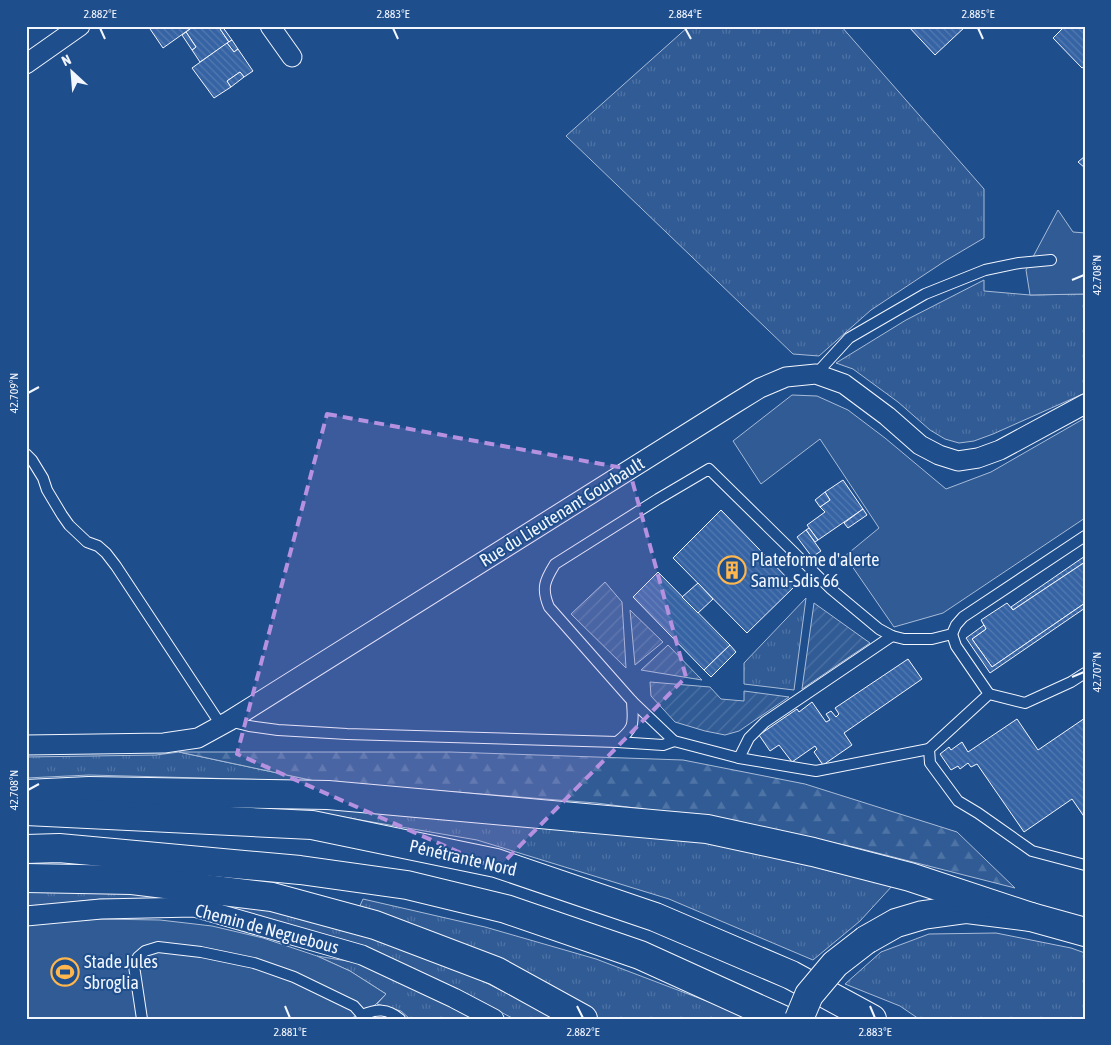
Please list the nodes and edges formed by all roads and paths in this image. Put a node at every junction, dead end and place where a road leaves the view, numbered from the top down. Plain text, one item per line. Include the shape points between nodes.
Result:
1 (80, 26) edge
2 (270, 26) edge
3 (292, 58) dead end
4 (26, 64) edge
5 (1051, 260) dead end
6 (816, 374) junction
7 (1085, 404) edge
8 (26, 454) edge
9 (1085, 536) edge
10 (952, 634) junction
11 (892, 636) junction
12 (1085, 673) edge
13 (989, 694) junction
14 (632, 700) junction
15 (225, 723) junction
16 (617, 742) junction
17 (674, 742) junction
18 (26, 745) edge
19 (929, 749) junction
20 (739, 758) junction
21 (26, 794) edge
22 (26, 811) edge
23 (26, 849) edge
24 (1085, 864) edge
25 (26, 878) edge
26 (26, 916) edge
27 (1031, 916) junction
28 (1085, 932) edge
29 (869, 944) junction
30 (1085, 944) edge
31 (362, 1017) edge
32 (142, 1019) edge
33 (400, 1019) edge
34 (494, 1019) edge
35 (583, 1019) edge
36 (781, 1019) edge
37 (799, 1019) edge
38 (813, 1019) edge
39 (872, 1019) edge

1 - 4 street
2 - 3 street
5 - 6 lane via 985,270 925,294 849,338
6 - 7 street, Rue du Lieutenant Gourbault via 844,384 920,445 938,455 958,460 978,458 1000,450
6 - 15 street, Rue du Lieutenant Gourbault via 786,377 760,388
8 - 15 lane via 69,525 87,542 106,553
9 - 10 lane via 964,616
10 - 11 lane via 932,639
10 - 13 lane via 956,646
11 - 14 lane via 831,589 709,469 563,559 547,577 544,589 549,607
11 - 20 lane via 765,722 749,738
12 - 13 lane via 1026,703
13 - 19 lane
14 - 16 lane via 633,722 628,733
14 - 17 lane
15 - 16 lane via 278,730
15 - 18 street, Rue du Lieutenant Gourbault via 198,738 164,743
16 - 17 lane via 663,745
17 - 20 lane
19 - 20 lane via 816,771
19 - 24 lane via 930,763 958,801 1032,851
21 - 27 main road via 89,791 328,795 708,829 910,877
22 - 39 main road, Pénétrante Nord via 312,825 496,863 655,917 791,974
23 - 36 main road via 59,848 300,870 407,885 506,909 640,955
25 - 35 main road via 132,880 272,897 375,925 496,971
26 - 34 street, Chemin de Neguebous via 101,908 194,908 362,955
27 - 28 main road
27 - 29 main road via 967,909 923,915 896,923
29 - 30 main road via 928,926 959,924 995,925
29 - 37 main road, bridge via 835,964 809,995
29 - 38 main road via 820,1001
31 - 32 lane via 354,1006 294,977 262,966 202,952 158,947 145,951 134,966
31 - 33 lane via 374,1010 392,1012

